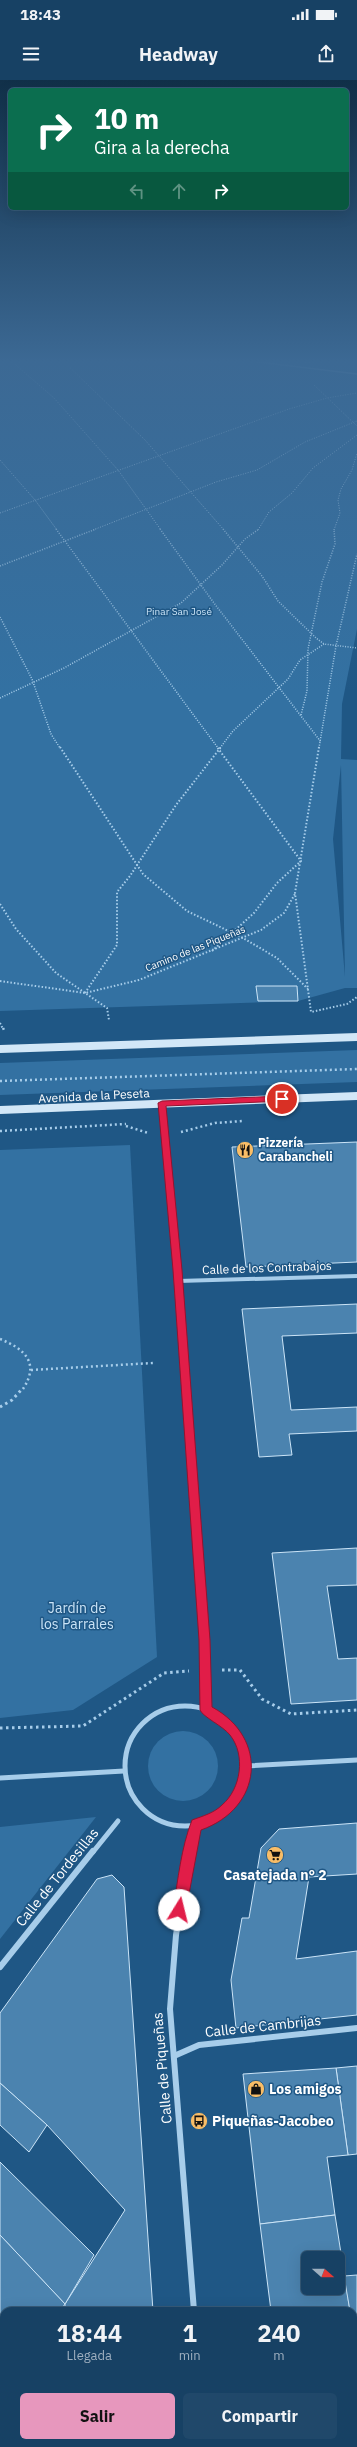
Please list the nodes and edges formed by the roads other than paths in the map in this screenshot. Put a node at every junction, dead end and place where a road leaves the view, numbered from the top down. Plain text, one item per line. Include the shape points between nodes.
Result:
1 (357, 1037) edge
2 (0, 1049) edge
3 (357, 1096) edge
4 (162, 1103) junction
5 (0, 1110) edge
6 (357, 1276) edge
7 (178, 1281) junction
8 (206, 1710) junction
9 (357, 1760) edge
10 (246, 1766) junction
11 (124, 1770) junction
12 (0, 1778) edge
13 (118, 1821) dead end
14 (197, 1825) junction
15 (0, 1967) edge
16 (357, 2028) edge
17 (174, 2056) junction
18 (194, 2307) edge

1 - 2 street
3 - 4 street, Avenida de la Peseta
4 - 5 street, Avenida de la Peseta
4 - 7 street
6 - 7 street, Calle de los Contrabajos
7 - 8 street via 205,1655
8 - 10 street via 222,1719 235,1732
8 - 11 street via 186,1707 166,1710 148,1718 135,1732 126,1751
9 - 10 street
10 - 14 street via 237,1797 227,1810
11 - 12 street
11 - 14 street via 134,1798 148,1813 166,1823
13 - 15 street, Calle de Tordesillas
14 - 17 street, Calle de Piqueñas via 186,1866 171,1978 170,2009
16 - 17 street, Calle de Cambrijas via 199,2045
17 - 18 street, Calle de Piqueñas

